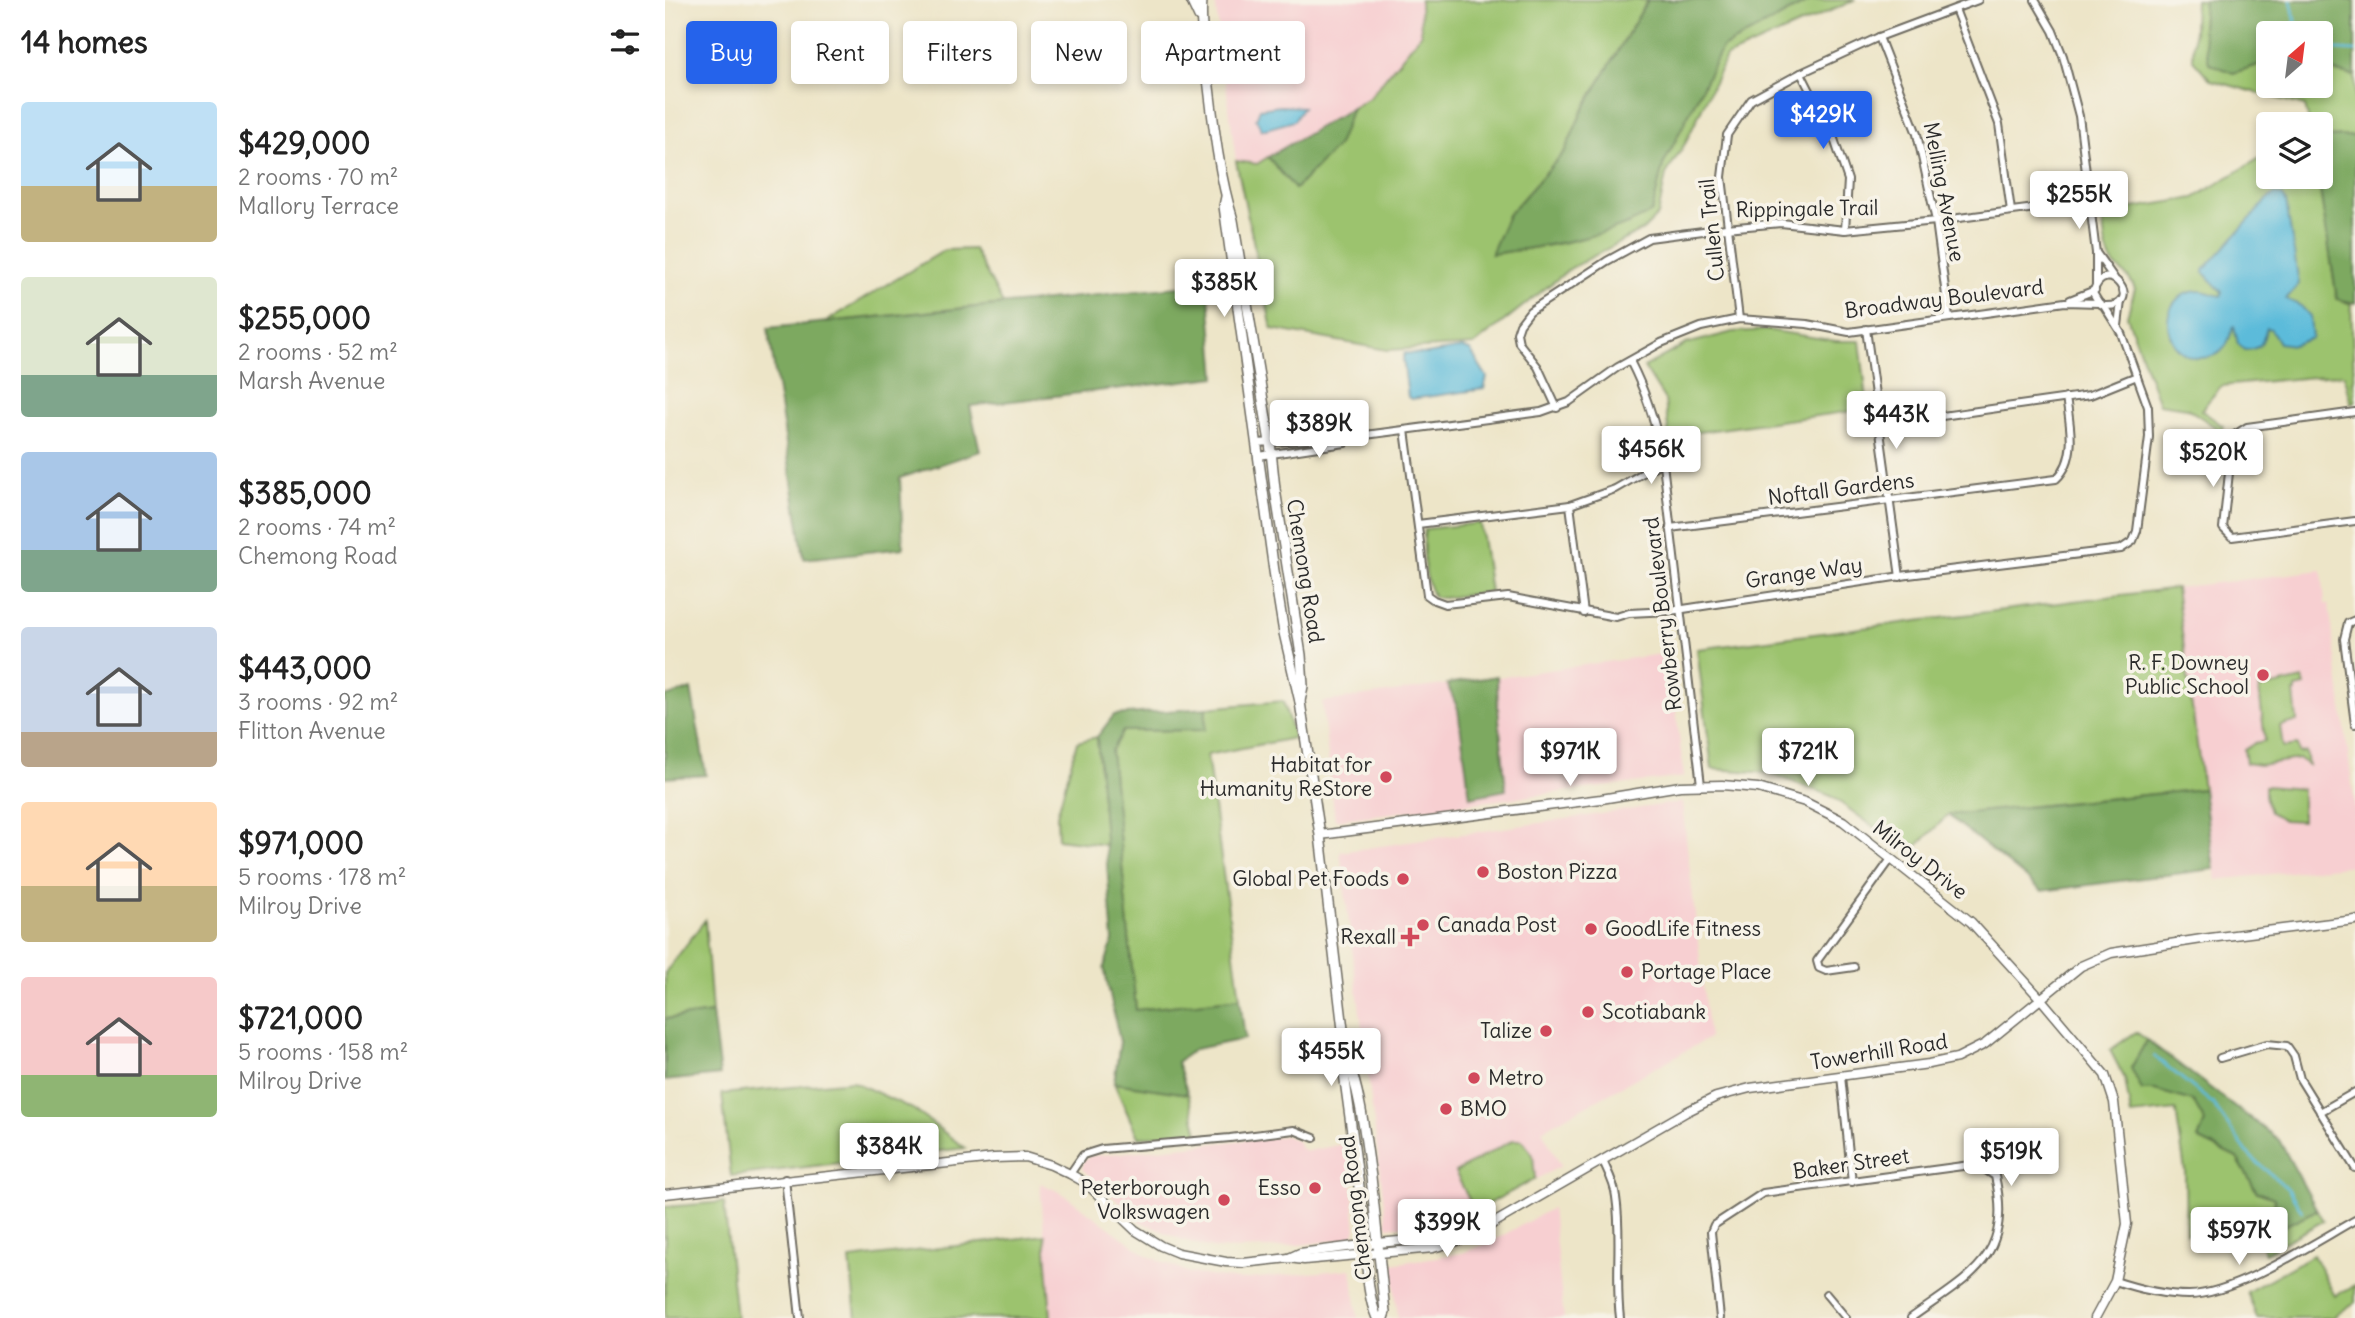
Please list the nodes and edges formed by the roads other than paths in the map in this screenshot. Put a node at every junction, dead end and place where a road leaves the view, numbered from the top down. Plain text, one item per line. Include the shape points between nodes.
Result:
1 (1191, 0) edge
2 (1202, 0) edge
3 (1978, 0) edge
4 (2035, 0) edge
5 (1955, 9) junction
6 (1200, 19) junction
7 (1879, 37) junction
8 (1801, 73) junction
9 (1226, 197) junction
10 (2089, 201) junction
11 (2011, 211) junction
12 (1936, 221) junction
13 (1726, 228) junction
14 (1845, 230) junction
15 (2096, 253) junction
16 (2114, 278) junction
17 (2095, 287) junction
18 (2121, 301) junction
19 (2065, 302) junction
20 (2101, 304) junction
21 (1949, 318) junction
22 (1739, 319) junction
23 (2118, 328) junction
24 (1866, 330) junction
25 (1630, 360) junction
26 (2137, 376) junction
27 (2066, 398) junction
28 (1557, 408) junction
29 (2355, 412) edge
30 (1879, 425) junction
31 (1405, 430) junction
32 (1350, 437) junction
33 (1270, 442) junction
34 (1257, 443) junction
35 (1271, 454) junction
36 (1259, 456) junction
37 (1662, 462) junction
38 (1888, 501) junction
39 (1570, 505) junction
40 (2355, 521) edge
41 (1418, 524) junction
42 (1670, 528) junction
43 (1900, 577) junction
44 (1679, 608) junction
45 (1584, 613) junction
46 (2355, 620) edge
47 (1300, 702) junction
48 (2355, 724) edge
49 (1701, 785) junction
50 (1319, 835) junction
51 (1891, 859) junction
52 (2355, 920) edge
53 (1854, 967) dead end
54 (2040, 998) junction
55 (1346, 1055) junction
56 (2220, 1058) dead end
57 (1841, 1076) junction
58 (2355, 1092) edge
59 (2321, 1112) junction
60 (1314, 1138) dead end
61 (1603, 1161) junction
62 (2355, 1168) edge
63 (1070, 1174) junction
64 (785, 1179) junction
65 (1852, 1182) junction
66 (665, 1194) edge
67 (2355, 1220) edge
68 (1492, 1224) junction
69 (1378, 1242) junction
70 (1366, 1249) junction
71 (1379, 1253) junction
72 (2115, 1281) junction
73 (1826, 1294) dead end
74 (800, 1318) edge
75 (1377, 1318) edge
76 (1383, 1318) edge
77 (1620, 1318) edge
78 (1720, 1318) edge
79 (1846, 1318) edge
80 (1911, 1318) edge
81 (2095, 1318) edge

1 - 6 main road, Chemong Road
2 - 6 main road, Chemong Road
3 - 5 street, Cullen Trail
4 - 10 street via 2053,31 2073,87
5 - 7 street, Cullen Trail
5 - 11 street via 1999,124
6 - 9 main road, Chemong Road
7 - 8 street, Cullen Trail
7 - 12 street, Melling Avenue via 1917,134
8 - 13 street, Cullen Trail via 1751,100 1727,135 1722,177
8 - 14 street via 1833,136 1847,180
9 - 33 main road, Chemong Road
9 - 34 main road, Chemong Road
10 - 11 street, Rippingale Trail
10 - 15 street
11 - 12 street, Rippingale Trail
12 - 14 street, Rippingale Trail
12 - 21 street, Melling Avenue
13 - 14 street, Rippingale Trail via 1781,223
13 - 22 street, Cullen Trail
13 - 28 street, Rippingale Trail via 1649,238 1530,311 1520,324 1519,343 1538,367
15 - 16 street
15 - 17 street
16 - 17 street via 2105,278
16 - 18 street via 2122,284
17 - 19 street, Broadway Boulevard
17 - 20 street via 2095,298
18 - 20 street via 2113,306
18 - 23 street, Grange Way
19 - 20 street, Broadway Boulevard
19 - 21 street, Broadway Boulevard
20 - 23 street, Grange Way
21 - 24 street, Broadway Boulevard
22 - 24 street, Broadway Boulevard
22 - 25 street, Broadway Boulevard via 1691,331
23 - 26 street, Grange Way
24 - 30 street
25 - 28 street, Broadway Boulevard
25 - 37 street, Rowberry Boulevard via 1654,415
26 - 27 street via 2090,395
26 - 43 street, Grange Way via 2148,407 2149,437 2137,531 2129,545
27 - 30 street
27 - 38 street, Noftall Gardens via 2069,461 2056,479
28 - 31 street, Broadway Boulevard
29 - 40 street via 2247,427 2233,436 2223,528 2232,537
30 - 38 street
31 - 32 street, Broadway Boulevard
31 - 41 street, Grange Way
32 - 33 street, Broadway Boulevard
32 - 35 street, Broadway Boulevard via 1345,443
33 - 34 street, Broadway Boulevard
33 - 35 main road, Chemong Road
34 - 36 main road, Chemong Road
35 - 36 street, Broadway Boulevard
35 - 47 main road, Chemong Road via 1301,655
36 - 47 main road, Chemong Road via 1284,633
37 - 39 street via 1615,489
37 - 42 street, Rowberry Boulevard
38 - 42 street, Noftall Gardens
38 - 43 street
39 - 41 street
39 - 45 street
41 - 45 street, Grange Way via 1427,595 1434,600 1445,604 1507,597
42 - 44 street, Rowberry Boulevard
43 - 44 street, Grange Way
44 - 45 street, Grange Way via 1616,617
44 - 49 street, Rowberry Boulevard
46 - 48 street via 2348,623 2344,639
47 - 50 main road, Chemong Road
49 - 50 street, Milroy Drive
49 - 51 street, Milroy Drive via 1758,789 1805,802 1843,821
50 - 55 main road, Chemong Road
51 - 53 street via 1817,961 1818,968 1826,971
51 - 54 street, Milroy Drive via 1971,922
52 - 54 street, Towerhill Road via 2111,953 2081,966
54 - 57 street, Towerhill Road via 1985,1044 1957,1058
54 - 72 street, Milroy Drive via 2105,1075 2114,1101 2127,1224
55 - 69 main road, Chemong Road via 1363,1124
55 - 70 main road, Chemong Road via 1344,1073
56 - 59 street via 2267,1044 2287,1046 2300,1079
57 - 61 street, Towerhill Road via 1716,1097
57 - 65 street
58 - 59 street
59 - 62 street
60 - 63 street via 1294,1130 1102,1149 1083,1155
61 - 68 street, Towerhill Road
61 - 77 street via 1616,1195 1619,1220
63 - 64 street, Towerhill Road via 1025,1157
63 - 70 street, Towerhill Road via 1086,1183 1135,1230 1178,1253 1243,1263
64 - 66 street, Towerhill Road
64 - 74 street
65 - 78 street, Baker Street via 1763,1194 1714,1225 1711,1240
65 - 80 street, Baker Street via 1970,1165 1995,1176 2001,1216 1996,1240 1982,1262
67 - 72 street via 2234,1286 2191,1295 2154,1292
68 - 69 street, Towerhill Road via 1442,1237
68 - 71 street, Towerhill Road via 1482,1234 1454,1243
69 - 70 street, Towerhill Road
69 - 71 main road, Chemong Road
70 - 71 street, Towerhill Road
70 - 75 main road, Chemong Road
71 - 76 main road, Chemong Road
72 - 81 street, Milroy Drive
73 - 79 street

